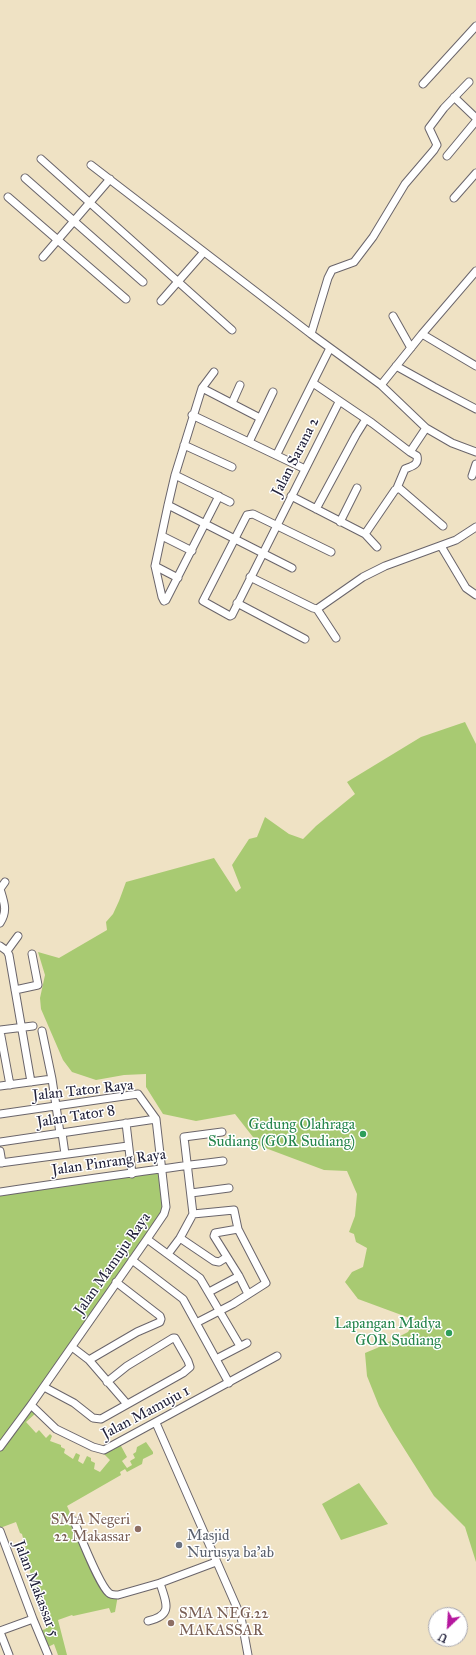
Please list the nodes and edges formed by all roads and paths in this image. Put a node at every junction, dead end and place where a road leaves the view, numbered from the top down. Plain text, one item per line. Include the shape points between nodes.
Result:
1 (476, 26) edge
2 (469, 82) dead end
3 (423, 84) dead end
4 (454, 97) junction
5 (476, 118) edge
6 (476, 121) edge
7 (447, 156) dead end
8 (41, 158) dead end
9 (91, 165) dead end
10 (476, 173) edge
11 (25, 178) dead end
12 (110, 179) junction
13 (8, 197) dead end
14 (454, 198) dead end
15 (90, 203) junction
16 (73, 222) junction
17 (58, 240) junction
18 (204, 252) junction
19 (44, 257) dead end
20 (476, 271) edge
21 (143, 282) dead end
22 (178, 282) junction
23 (126, 299) dead end
24 (161, 301) dead end
25 (393, 316) dead end
26 (232, 330) dead end
27 (311, 334) junction
28 (422, 334) junction
29 (330, 348) junction
30 (411, 348) junction
31 (396, 366) junction
32 (476, 366) edge
33 (214, 372) dead end
34 (313, 383) junction
35 (240, 385) dead end
36 (381, 385) junction
37 (202, 388) junction
38 (273, 392) dead end
39 (339, 402) junction
40 (232, 403) junction
41 (476, 409) edge
42 (192, 415) junction
43 (260, 418) junction
44 (366, 419) junction
45 (426, 428) junction
46 (249, 442) junction
47 (184, 445) junction
48 (410, 452) junction
49 (476, 452) edge
50 (277, 454) junction
51 (476, 464) edge
52 (232, 467) dead end
53 (305, 469) junction
54 (175, 475) junction
55 (472, 476) dead end
56 (357, 488) dead end
57 (397, 488) junction
58 (219, 496) junction
59 (291, 496) junction
60 (230, 502) dead end
61 (168, 505) junction
62 (316, 509) junction
63 (340, 522) junction
64 (206, 524) junction
65 (278, 525) junction
66 (443, 526) dead end
67 (476, 527) edge
68 (365, 534) junction
69 (162, 536) junction
70 (234, 538) junction
71 (441, 546) junction
72 (377, 547) dead end
73 (192, 551) junction
74 (331, 552) dead end
75 (264, 553) junction
76 (155, 566) junction
77 (292, 568) dead end
78 (250, 577) junction
79 (178, 578) junction
80 (476, 595) edge
81 (237, 603) junction
82 (317, 609) junction
83 (336, 638) dead end
84 (305, 639) dead end
85 (5, 882) dead end
86 (0, 889) edge
87 (0, 923) edge
88 (18, 936) dead end
89 (0, 946) edge
90 (7, 951) junction
91 (32, 954) dead end
92 (15, 990) junction
93 (32, 1026) dead end
94 (21, 1027) junction
95 (0, 1031) edge
96 (42, 1031) dead end
97 (52, 1079) junction
98 (31, 1082) junction
99 (10, 1085) junction
100 (0, 1086) edge
101 (56, 1106) junction
102 (0, 1114) edge
103 (156, 1119) junction
104 (126, 1123) junction
105 (222, 1132) dead end
106 (61, 1133) junction
107 (0, 1142) edge
108 (128, 1146) junction
109 (0, 1151) edge
110 (65, 1154) junction
111 (223, 1161) dead end
112 (1, 1163) edge
113 (187, 1165) junction
114 (161, 1168) junction
115 (132, 1174) junction
116 (229, 1188) dead end
117 (0, 1192) edge
118 (191, 1193) junction
119 (193, 1214) junction
120 (238, 1229) junction
121 (147, 1238) junction
122 (180, 1238) junction
123 (168, 1254) junction
124 (227, 1257) junction
125 (132, 1260) junction
126 (240, 1276) junction
127 (116, 1282) junction
128 (209, 1292) junction
129 (248, 1294) junction
130 (219, 1310) junction
131 (196, 1323) junction
132 (247, 1342) dead end
133 (240, 1346) junction
134 (72, 1347) junction
135 (277, 1356) dead end
136 (216, 1359) junction
137 (89, 1360) junction
138 (107, 1382) junction
139 (229, 1383) junction
140 (44, 1387) junction
141 (127, 1404) junction
142 (31, 1405) junction
143 (156, 1423) junction
144 (0, 1447) edge
145 (74, 1521) dead end
146 (0, 1531) edge
147 (216, 1562) junction
148 (160, 1583) junction
149 (33, 1619) junction
150 (148, 1621) dead end
151 (0, 1631) edge
152 (9, 1655) edge
153 (48, 1655) edge
154 (248, 1655) edge

1 - 3 street
2 - 4 street
4 - 5 street
4 - 27 street via 429,128 437,145 405,184 373,237 354,262 332,270
6 - 7 street
8 - 15 street
9 - 12 street
10 - 14 street
11 - 16 street
12 - 15 street
12 - 18 street
13 - 17 street
15 - 16 street
15 - 22 street
16 - 17 street
16 - 21 street
17 - 19 street
17 - 23 street
18 - 22 street
18 - 27 street
20 - 28 street
22 - 24 street
22 - 26 street
25 - 30 street
27 - 29 street
28 - 30 street
28 - 32 street
29 - 34 street
29 - 36 street
30 - 31 street
31 - 36 street
31 - 41 street
33 - 37 street
34 - 39 street
34 - 50 street
35 - 40 street
36 - 45 street
37 - 40 street
37 - 42 street
38 - 43 street
39 - 44 street
39 - 53 street, Jalan Sarana 2
40 - 43 street
42 - 46 street
42 - 47 street
43 - 46 street
44 - 48 street
44 - 62 street
45 - 48 street
45 - 49 street via 452,443
46 - 50 street
47 - 52 street
47 - 54 street
48 - 57 street via 417,456 417,462 413,467 405,469
50 - 53 street
51 - 55 street
53 - 59 street, Jalan Sarana 2
54 - 58 street
54 - 61 street
56 - 63 street
57 - 66 street
57 - 68 street
58 - 60 street
58 - 64 street
59 - 62 street
59 - 65 street, Jalan Sarana 2
61 - 64 street
61 - 69 street
62 - 63 street
63 - 68 street
64 - 70 street
64 - 73 street
65 - 70 street via 251,514 245,518
65 - 74 street
65 - 75 street, Jalan Sarana 2
67 - 71 street
68 - 72 street
69 - 73 street
69 - 76 street
70 - 75 street
70 - 81 street via 203,601 230,616
71 - 80 street via 466,588
71 - 82 street via 385,566 363,577
73 - 79 street
75 - 77 street
75 - 78 street, Jalan Sarana 2
76 - 79 street
76 - 79 street via 164,601
78 - 81 street, Jalan Sarana 2
78 - 82 street
81 - 84 street
82 - 83 street
85 - 86 street
86 - 87 street via 5,912
88 - 90 street
89 - 90 street
90 - 92 street
91 - 92 street via 38,985
92 - 94 street
93 - 94 street
94 - 95 street
94 - 98 street
95 - 99 street
96 - 97 street
97 - 98 street
97 - 101 street
98 - 99 street
99 - 100 street
101 - 102 street, Jalan Tator Raya
101 - 103 street, Jalan Tator Raya via 138,1094
101 - 106 street
103 - 104 street, Jalan Tator 8
103 - 114 street, Jalan Tator Raya
104 - 106 street, Jalan Tator 8
104 - 108 street
105 - 113 street via 184,1137
106 - 107 street, Jalan Tator 8
106 - 110 street
108 - 110 street
108 - 115 street
109 - 112 street
110 - 112 street
111 - 113 street, Jalan Pinrang Raya
113 - 114 street, Jalan Pinrang Raya
113 - 118 street
114 - 115 street, Jalan Pinrang Raya
114 - 121 street, Jalan Mamuju Raya via 166,1210
115 - 117 street, Jalan Pinrang Raya
116 - 118 street
118 - 119 street
119 - 120 street via 233,1209
119 - 122 street
120 - 124 street via 214,1234
120 - 129 street via 266,1282
121 - 123 street
121 - 125 street, Jalan Mamuju Raya
122 - 123 street
122 - 124 street via 215,1262
123 - 128 street via 200,1278
124 - 126 street
125 - 127 street, Jalan Mamuju Raya
125 - 131 street via 181,1297
126 - 128 street
126 - 129 street
127 - 134 street, Jalan Mamuju Raya
127 - 137 street via 160,1316 160,1322 137,1332
128 - 130 street
129 - 130 street
130 - 131 street
130 - 133 street
131 - 136 street
132 - 133 street
133 - 136 street
134 - 137 street
134 - 140 street, Jalan Mamuju Raya
135 - 139 street, Jalan Mamuju 1
136 - 139 street
137 - 138 street
138 - 141 street
138 - 141 street via 127,1366 175,1338 188,1361 188,1370
139 - 143 street, Jalan Mamuju 1
140 - 141 street via 97,1419
140 - 142 street, Jalan Mamuju Raya
142 - 143 street, Jalan Mamuju 1 via 56,1429 101,1450 106,1450
142 - 144 street, Jalan Mamuju Raya
143 - 147 street
145 - 148 street via 108,1593 118,1596
146 - 149 street, Jalan Makassar 5
147 - 148 street
147 - 154 street via 241,1617
148 - 150 street via 167,1606 166,1612
149 - 151 street
149 - 153 street, Jalan Makassar 5
151 - 152 street

